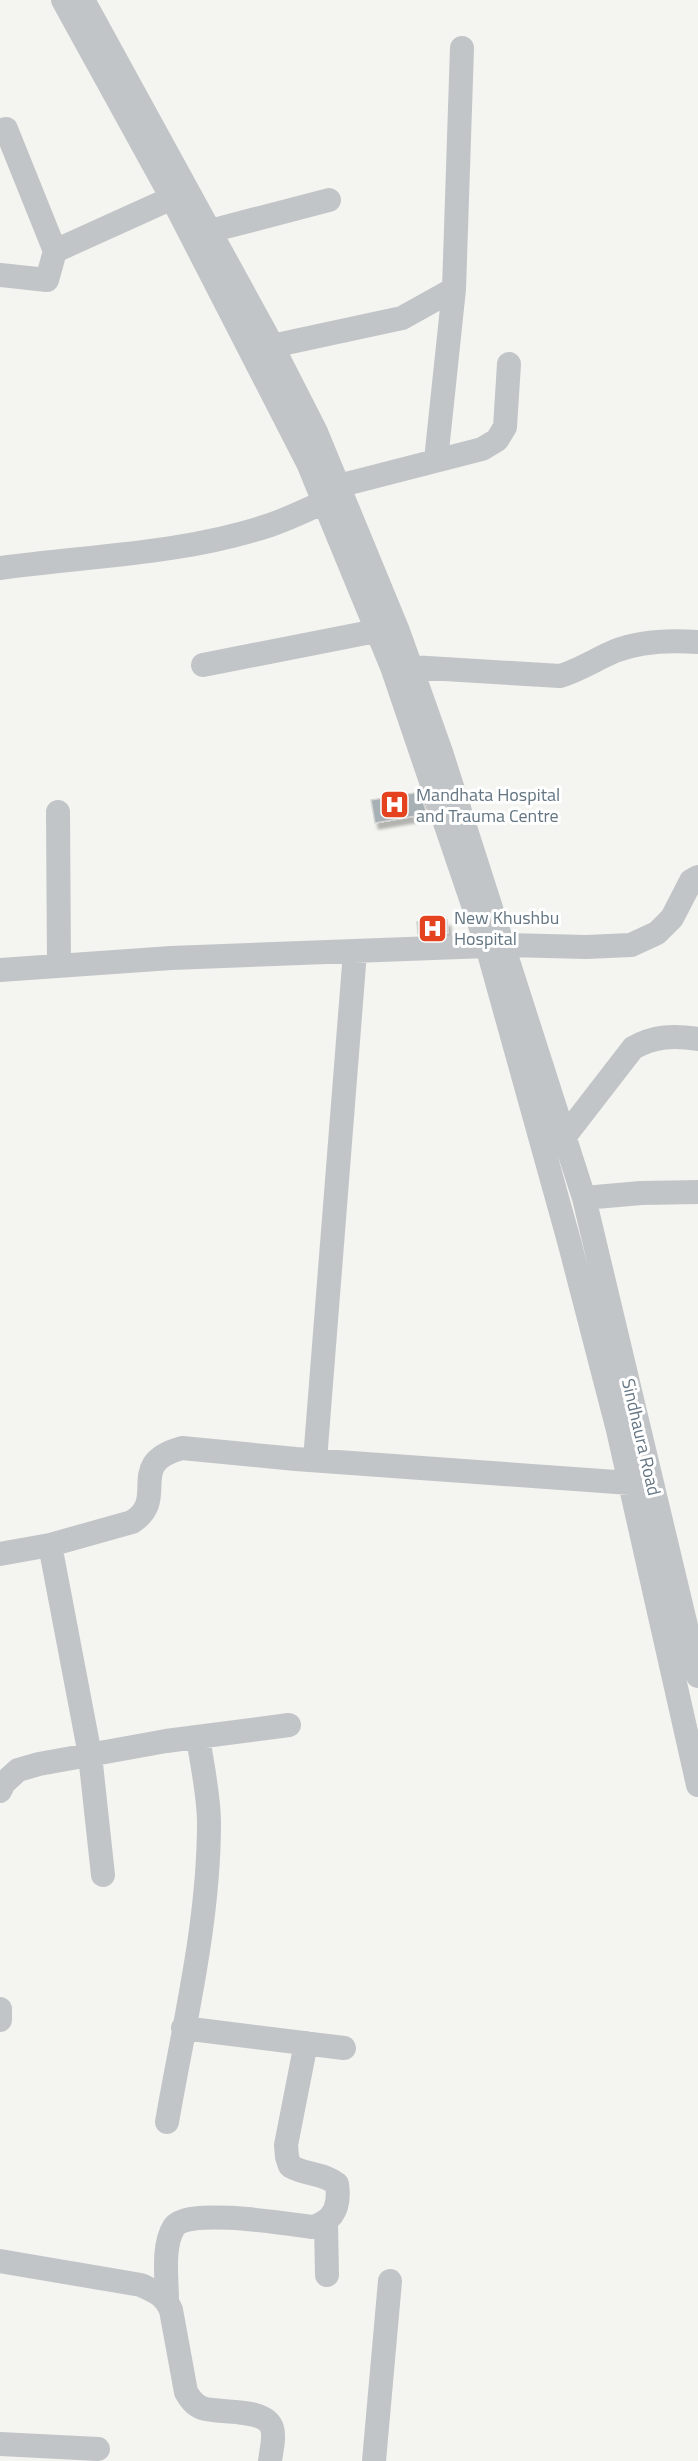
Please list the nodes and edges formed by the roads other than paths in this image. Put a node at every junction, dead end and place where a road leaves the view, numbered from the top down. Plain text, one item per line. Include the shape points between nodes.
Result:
1 (63, 0) edge
2 (83, 0) edge
3 (462, 48) dead end
4 (0, 131) edge
5 (172, 198) junction
6 (329, 200) dead end
7 (210, 231) junction
8 (55, 251) junction
9 (0, 275) edge
10 (454, 289) junction
11 (272, 346) junction
12 (509, 364) dead end
13 (436, 460) junction
14 (330, 495) junction
15 (0, 568) edge
16 (376, 632) junction
17 (698, 642) edge
18 (203, 665) dead end
19 (411, 667) junction
20 (58, 812) dead end
21 (698, 877) edge
22 (495, 946) junction
23 (355, 952) junction
24 (59, 966) junction
25 (0, 970) edge
26 (698, 1039) edge
27 (565, 1136) junction
28 (698, 1192) edge
29 (584, 1198) junction
30 (315, 1460) junction
31 (630, 1483) junction
32 (50, 1545) junction
33 (0, 1554) edge
34 (698, 1676) edge
35 (289, 1725) dead end
36 (198, 1737) junction
37 (90, 1755) junction
38 (698, 1785) edge
39 (0, 1791) edge
40 (103, 1875) dead end
41 (0, 2008) edge
42 (0, 2020) edge
43 (183, 2028) junction
44 (306, 2043) junction
45 (344, 2048) dead end
46 (167, 2122) dead end
47 (326, 2223) junction
48 (0, 2261) edge
49 (327, 2275) dead end
50 (390, 2281) dead end
51 (167, 2300) junction
52 (0, 2444) edge
53 (98, 2449) dead end
54 (270, 2461) edge
55 (374, 2461) edge

1 - 5 street
2 - 7 street
3 - 10 street
4 - 8 street via 6,129
5 - 8 street
5 - 14 street via 308,464
6 - 7 street
7 - 11 street
8 - 9 street via 47,280
10 - 11 street via 402,318
10 - 13 street
11 - 14 street via 316,432
12 - 13 street via 505,427 497,440 482,449
13 - 14 street
14 - 15 street via 267,526 213,539 150,551
14 - 16 street
14 - 19 street
16 - 18 street
16 - 22 street
17 - 19 street via 634,644 560,676
19 - 22 street via 441,752
20 - 24 street
21 - 22 street via 691,881 672,918 657,933 631,945
22 - 23 street
22 - 27 street, Sindhaura Road
22 - 31 street
23 - 24 street
23 - 30 street
24 - 25 street
26 - 27 street via 666,1036 633,1048
27 - 29 street, Sindhaura Road
28 - 29 street
29 - 34 street, Sindhaura Road
30 - 31 street
30 - 32 street via 182,1448 167,1452 156,1459 150,1470 148,1506 141,1517
31 - 38 street
32 - 33 street
32 - 37 street
35 - 36 street
36 - 37 street
36 - 43 street via 209,1820 208,1854
37 - 39 street via 18,1770
37 - 40 street
41 - 42 street
43 - 44 street
43 - 46 street
44 - 45 street
44 - 47 street via 287,2157 290,2166 301,2172 329,2178 337,2184 337,2204
47 - 49 street
47 - 51 street via 313,2227 208,2216 182,2220 175,2225 168,2246
48 - 51 street via 141,2285
50 - 55 street
51 - 54 street via 191,2402 202,2408 265,2418 272,2428
52 - 53 street

